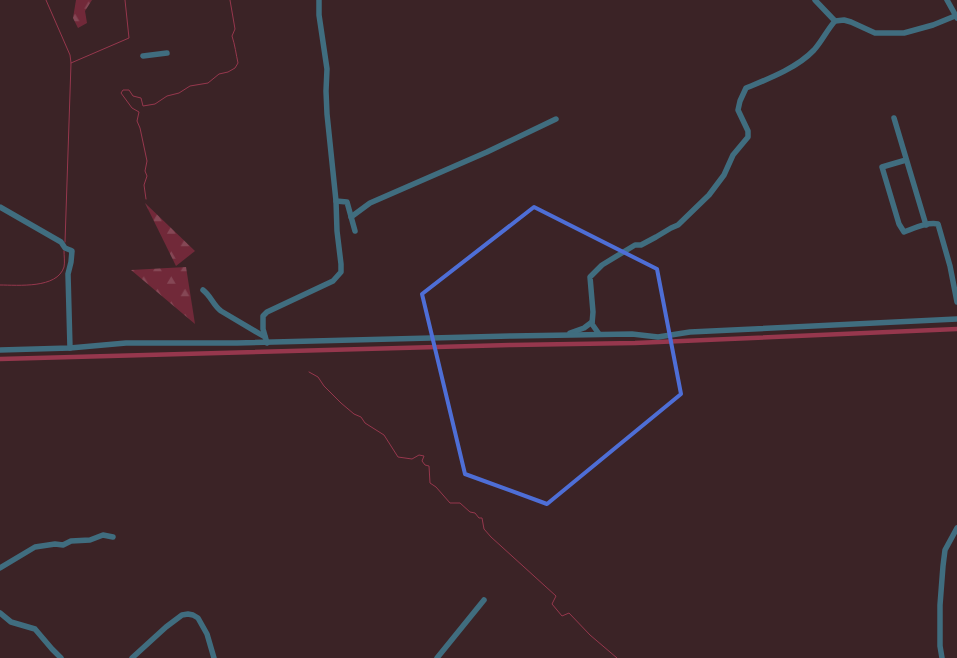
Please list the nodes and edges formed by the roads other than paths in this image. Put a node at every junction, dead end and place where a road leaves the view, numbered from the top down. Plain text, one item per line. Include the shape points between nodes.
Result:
1 (319, 0) edge
2 (815, 0) edge
3 (947, 0) edge
4 (956, 17) edge
5 (835, 21) junction
6 (158, 54) dead end
7 (144, 55) dead end
8 (894, 118) dead end
9 (556, 119) dead end
10 (906, 160) junction
11 (336, 201) junction
12 (0, 207) edge
13 (351, 217) junction
14 (926, 225) junction
15 (354, 231) dead end
16 (203, 290) dead end
17 (957, 302) edge
18 (957, 319) edge
19 (592, 322) junction
20 (600, 334) junction
21 (564, 336) junction
22 (266, 340) junction
23 (70, 348) junction
24 (0, 350) edge
25 (957, 528) edge
26 (113, 536) dead end
27 (0, 568) edge
28 (484, 600) dead end
29 (0, 613) edge
30 (61, 658) edge
31 (132, 658) edge
32 (214, 658) edge
33 (437, 658) edge
34 (942, 658) edge

1 - 11 street
2 - 5 street
3 - 4 street
4 - 5 street via 904,34 875,33 844,20
5 - 19 street via 806,58 746,88 738,110 748,137 733,155 710,195 678,226 635,245 592,274
6 - 7 street
8 - 10 street
9 - 13 street via 370,203
10 - 14 street
10 - 14 street via 882,167 902,230
11 - 13 street via 346,202
11 - 22 street via 341,272 333,281 267,312 264,316
12 - 23 street via 72,252 68,274
13 - 15 street
14 - 17 street via 935,223 939,226
16 - 22 street via 221,311
18 - 20 street via 705,331 658,337
19 - 20 street
19 - 21 street
20 - 21 street
21 - 22 street
22 - 23 street via 126,343
23 - 24 street
25 - 34 street via 945,550 943,566 940,605
26 - 27 street via 35,547
28 - 33 street
29 - 30 street via 11,622 35,628
31 - 32 street via 166,627 188,614 198,618

